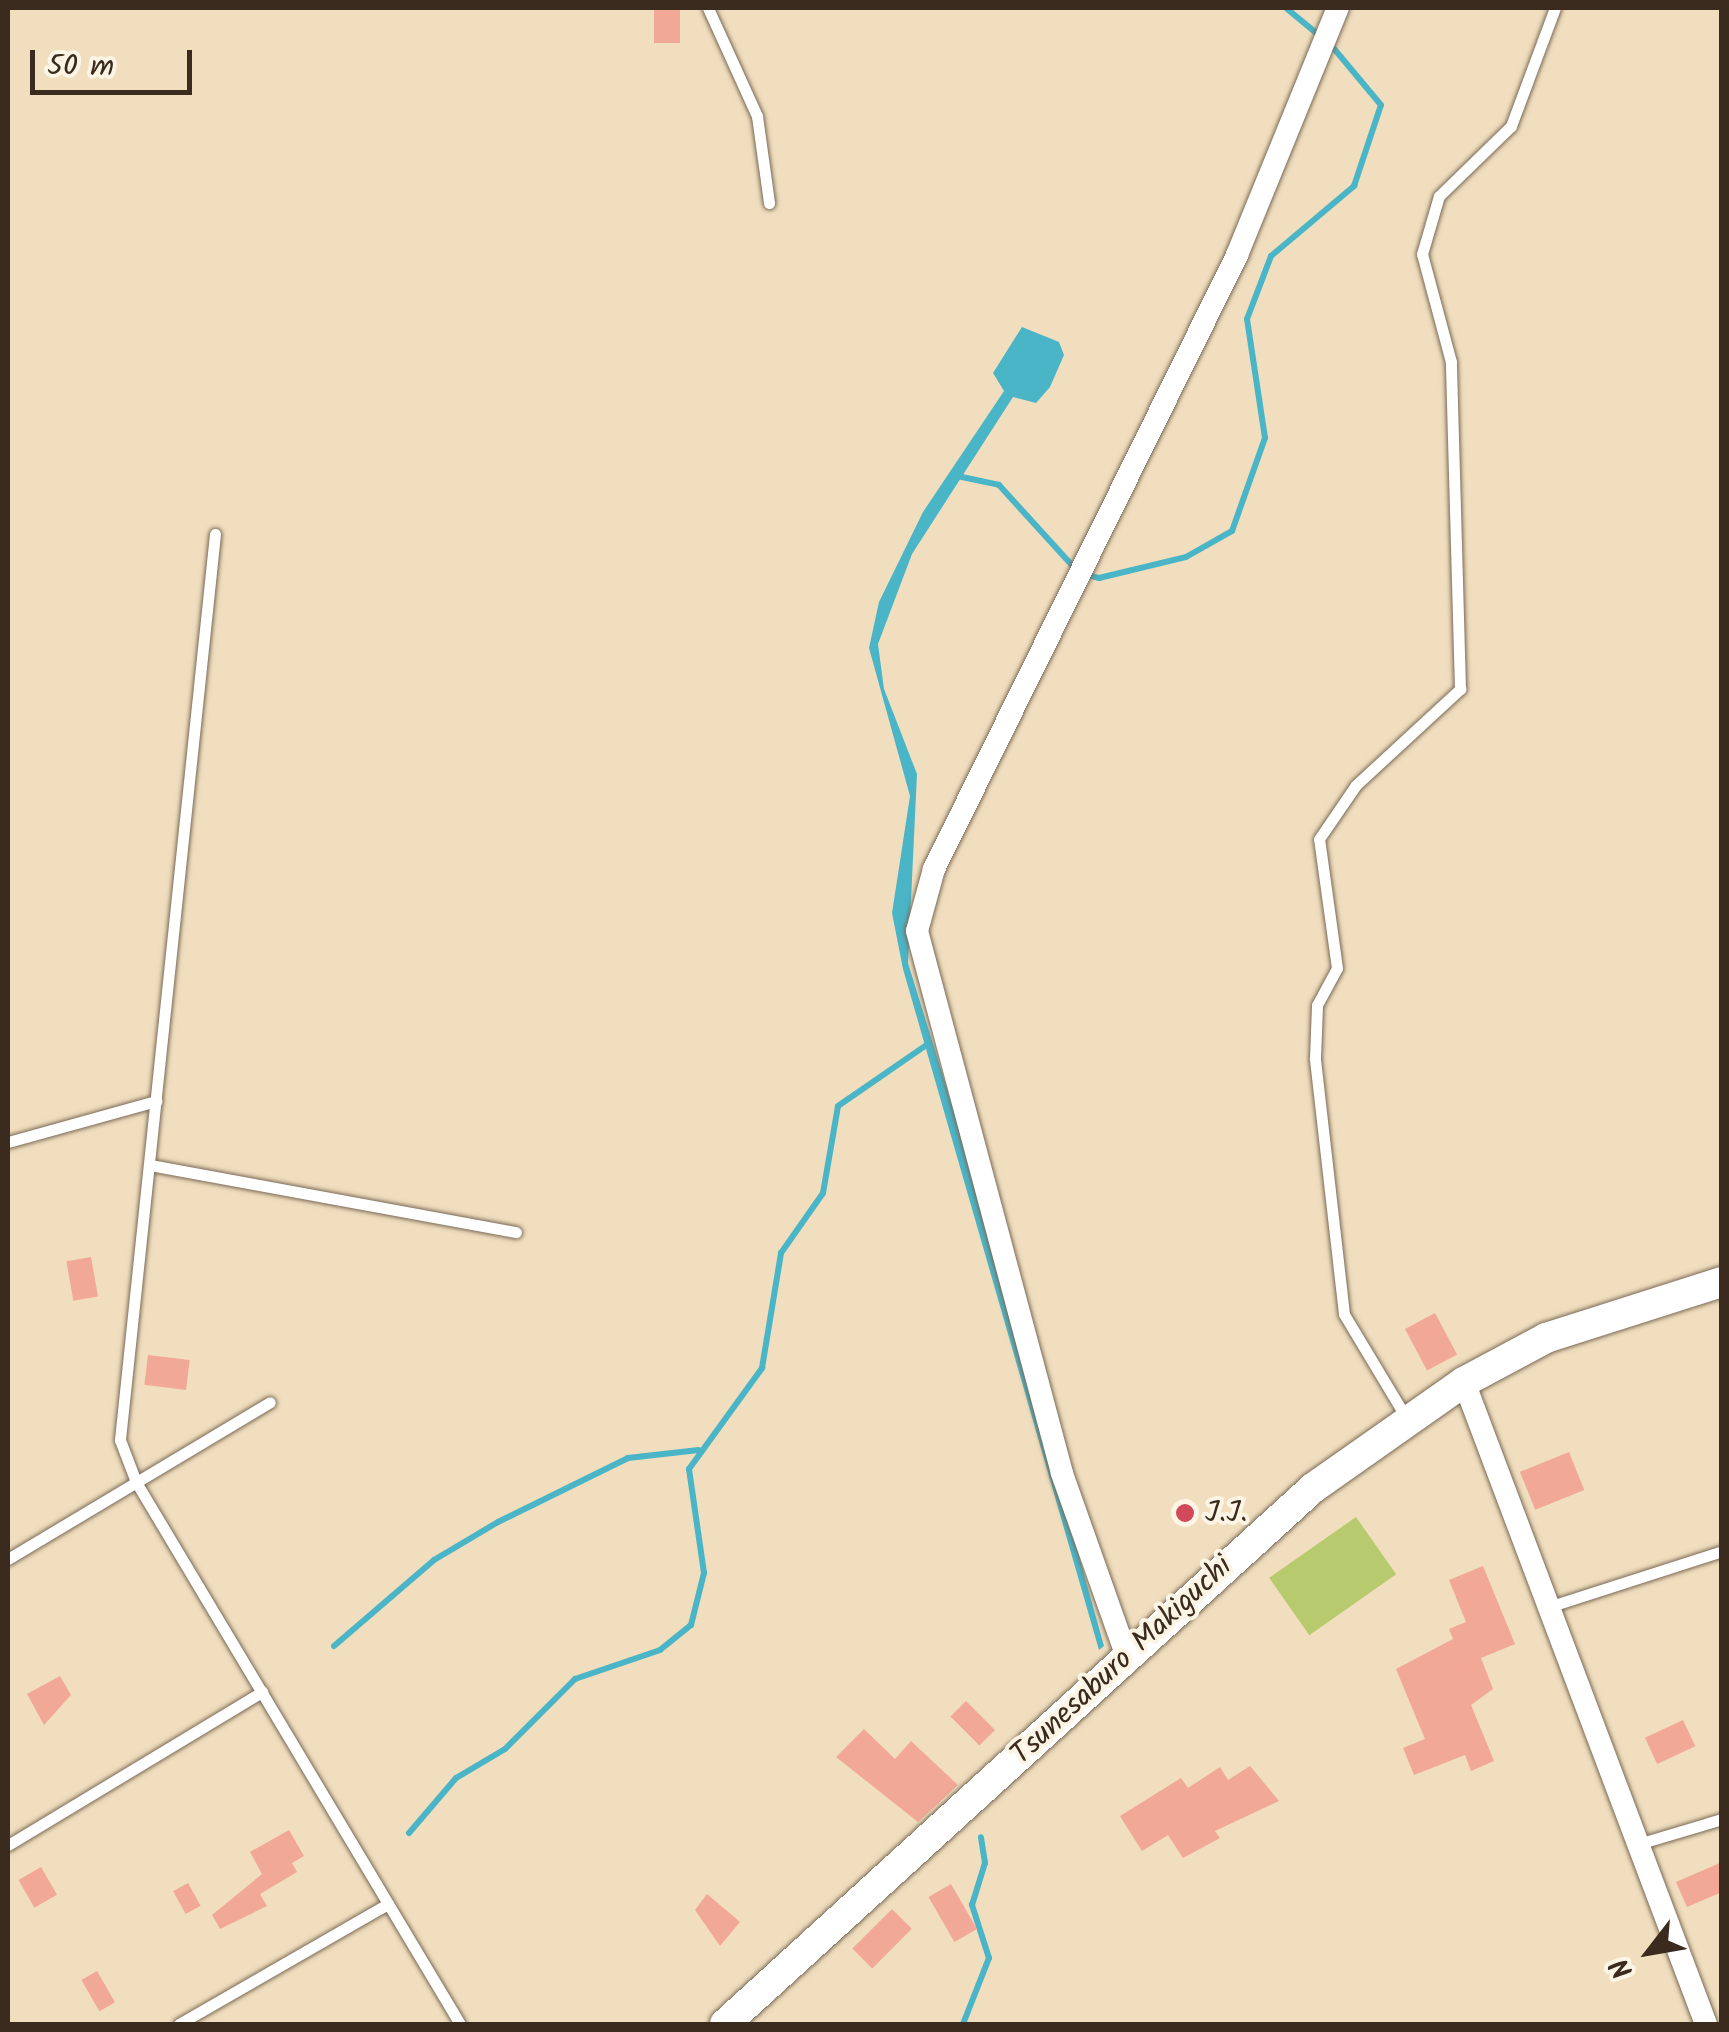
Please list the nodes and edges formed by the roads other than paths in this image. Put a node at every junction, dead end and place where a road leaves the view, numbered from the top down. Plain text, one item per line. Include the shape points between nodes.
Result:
1 (708, 8) edge
2 (1338, 8) edge
3 (1555, 8) edge
4 (769, 202) dead end
5 (215, 534) dead end
6 (156, 1101) junction
7 (8, 1142) edge
8 (150, 1166) junction
9 (516, 1232) dead end
10 (1722, 1282) edge
11 (1464, 1382) junction
12 (270, 1402) dead end
13 (1408, 1419) junction
14 (136, 1482) junction
15 (1722, 1551) edge
16 (8, 1559) edge
17 (1548, 1607) junction
18 (1127, 1657) junction
19 (262, 1692) junction
20 (1722, 1819) edge
21 (1638, 1844) junction
22 (8, 1845) edge
23 (388, 1904) junction
24 (179, 2024) edge
25 (460, 2024) edge
26 (724, 2024) edge
27 (1706, 2024) edge

1 - 4 lane via 757,116
2 - 18 street via 1237,255 934,869 917,931 1062,1473
3 - 13 lane via 1512,126 1439,196 1422,254 1451,362 1460,689 1356,785 1319,839 1337,968 1317,1005 1315,1058 1344,1314
5 - 6 lane
6 - 7 lane
6 - 8 lane
8 - 9 lane
8 - 14 lane via 120,1440
10 - 11 street, Tsunesaburo Makiguchi via 1546,1338
11 - 13 street, Tsunesaburo Makiguchi
11 - 17 street
12 - 14 lane
13 - 18 street, Tsunesaburo Makiguchi via 1268,1526
14 - 16 lane
14 - 19 lane
15 - 17 lane
17 - 21 street
18 - 26 street, Tsunesaburo Makiguchi
19 - 22 lane
19 - 23 lane
20 - 21 lane
21 - 27 street
23 - 24 lane
23 - 25 lane

